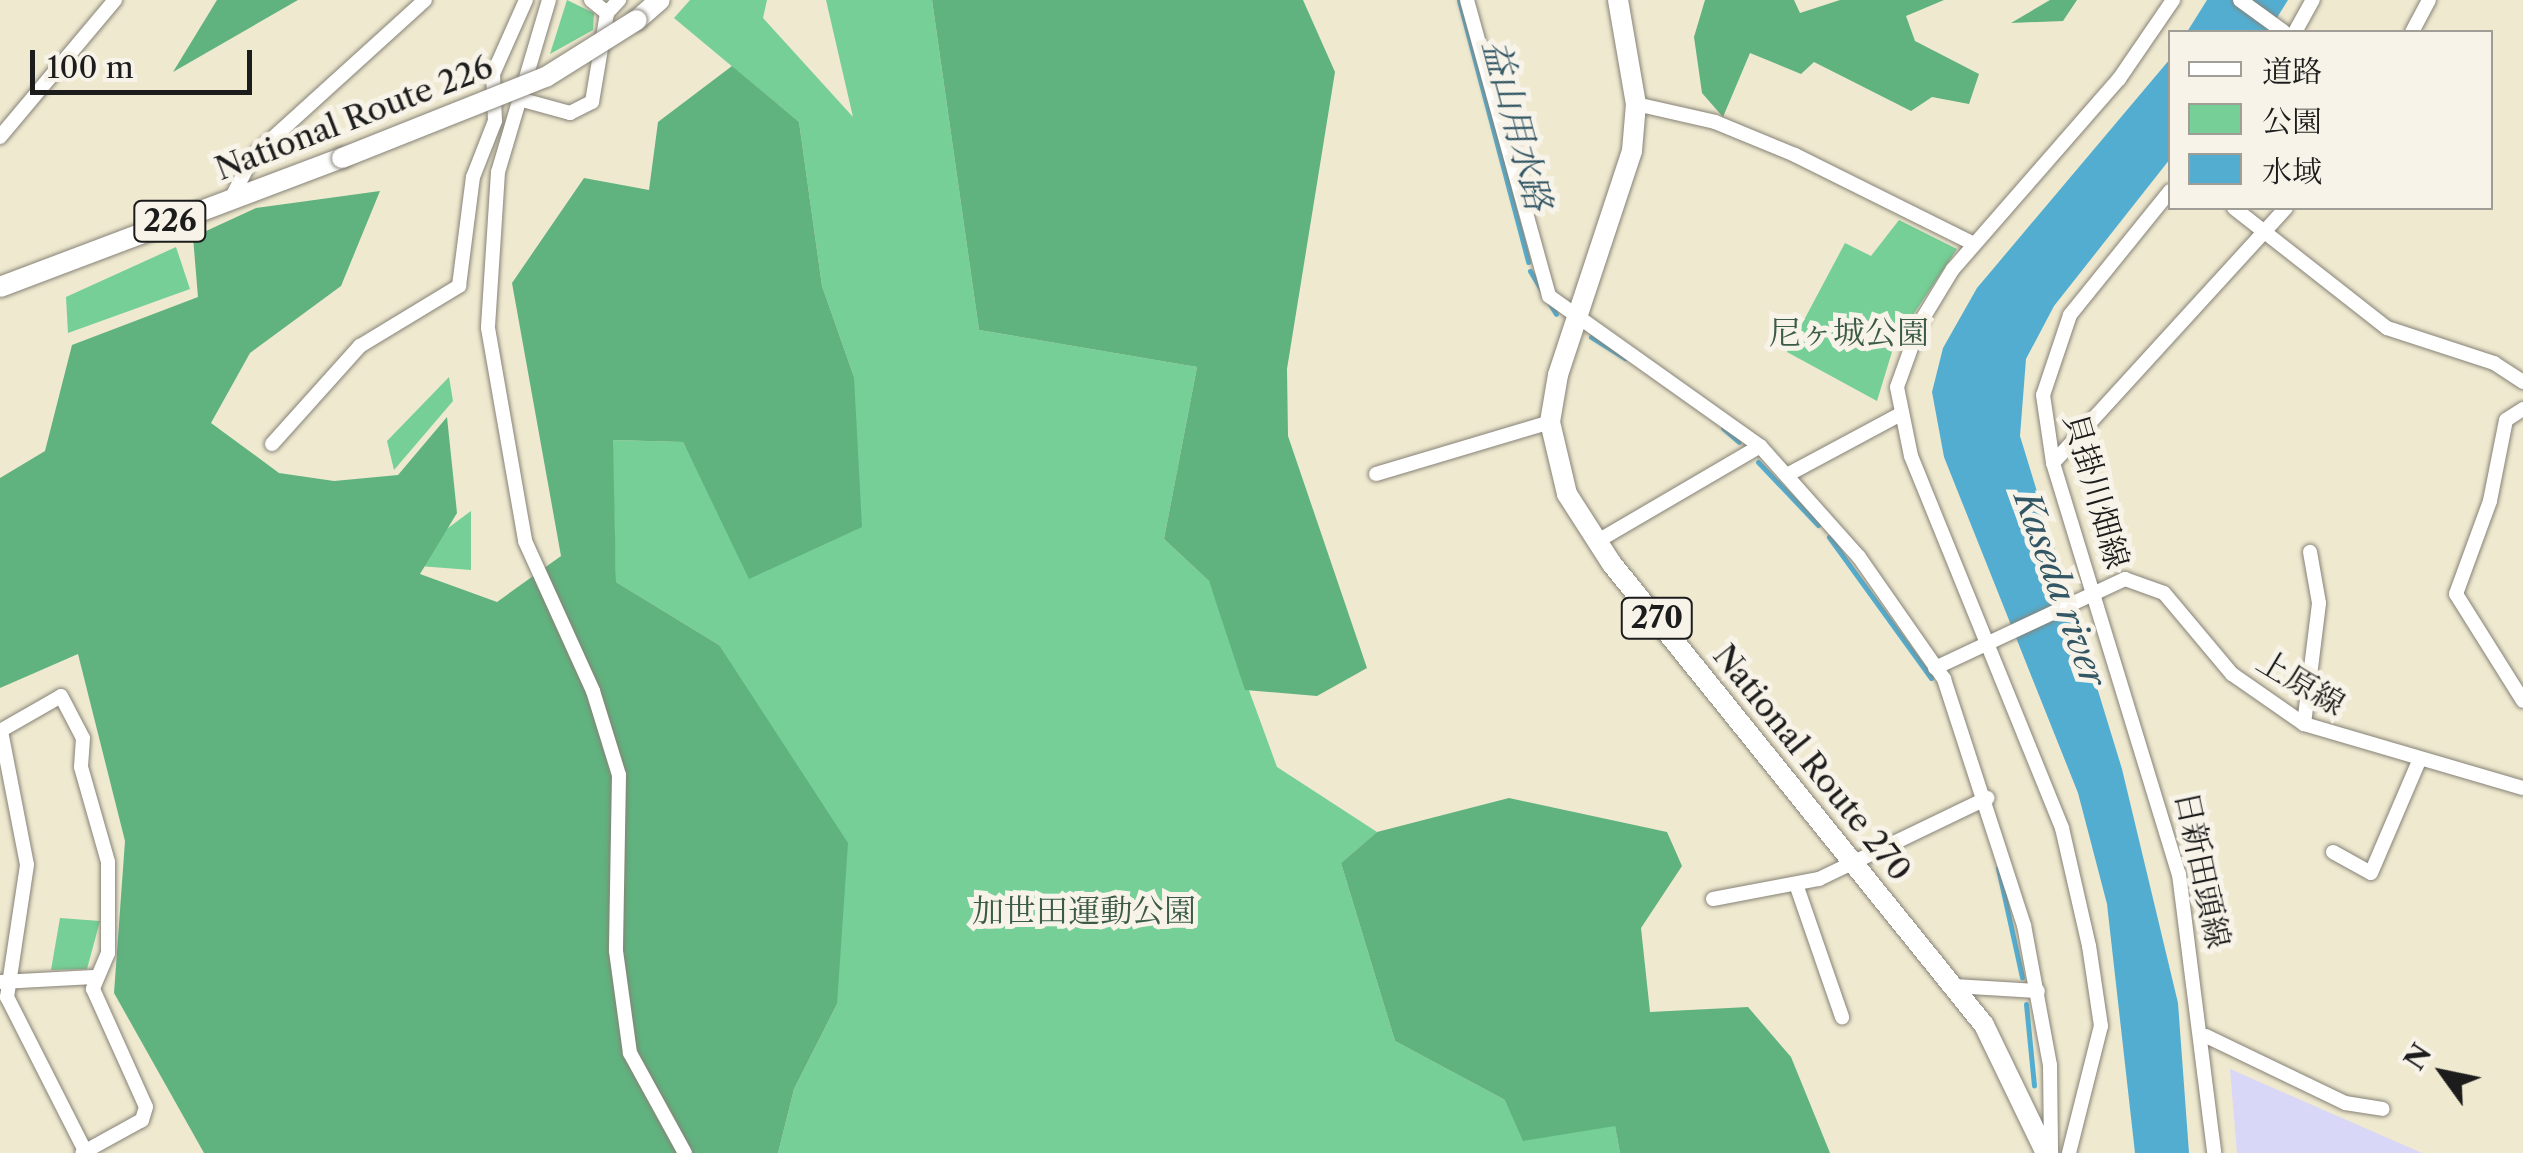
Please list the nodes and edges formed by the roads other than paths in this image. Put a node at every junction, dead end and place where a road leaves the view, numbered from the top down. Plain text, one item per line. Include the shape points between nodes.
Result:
1 (115, 0) edge
2 (425, 0) edge
3 (526, 0) edge
4 (549, 0) edge
5 (592, 0) edge
6 (619, 0) edge
7 (660, 0) edge
8 (1467, 0) edge
9 (1618, 0) edge
10 (2173, 0) edge
11 (2240, 0) edge
12 (2313, 0) edge
13 (2429, 0) edge
14 (607, 13) junction
15 (2281, 30) edge
16 (2296, 30) edge
17 (2413, 30) edge
18 (518, 99) junction
19 (1636, 104) junction
20 (0, 136) edge
21 (2168, 193) edge
22 (232, 197) junction
23 (2237, 210) edge
24 (2284, 210) edge
25 (2262, 230) junction
26 (1972, 244) junction
27 (0, 287) edge
28 (1578, 320) junction
29 (2523, 382) edge
30 (2523, 410) edge
31 (1901, 414) junction
32 (1550, 422) junction
33 (272, 444) dead end
34 (1760, 446) junction
35 (2053, 463) junction
36 (1376, 474) dead end
37 (1787, 476) junction
38 (1596, 542) junction
39 (2310, 552) dead end
40 (2091, 593) junction
41 (2100, 606) joint
42 (1996, 635) junction
43 (1936, 668) junction
44 (2523, 701) edge
45 (2304, 724) junction
46 (0, 731) edge
47 (2419, 761) junction
48 (2523, 788) edge
49 (1987, 798) junction
50 (2334, 852) dead end
51 (1851, 860) junction
52 (1797, 887) junction
53 (1713, 899) dead end
54 (94, 977) junction
55 (3, 982) edge
56 (1953, 986) junction
57 (2038, 991) junction
58 (1842, 1016) dead end
59 (2206, 1036) junction
60 (2383, 1109) dead end
61 (84, 1152) edge
62 (685, 1153) edge
63 (2049, 1153) edge
64 (2069, 1153) edge
65 (2214, 1153) edge

1 - 20 street
2 - 22 street via 253,156
3 - 33 street via 493,74 495,121 473,177 459,286 360,346
4 - 18 street
5 - 14 street
6 - 14 street
7 - 22 highway, National Route 226 / 226, bridge via 546,76
8 - 28 street via 1549,296
9 - 19 highway, National Route 270 / 270
10 - 26 street via 2119,79
11 - 15 street
12 - 16 street
13 - 17 street
14 - 18 street via 592,102 570,113
18 - 62 street via 491,210 486,282 504,430 541,593 593,691 619,776 616,952 630,1053
19 - 26 street via 1763,142
19 - 28 highway, National Route 270 / 270 via 1624,184
21 - 35 street, 貝掛川畑線 via 2098,272 2057,340 2043,395
22 - 27 highway, National Route 226 / 226
23 - 25 street
24 - 25 street
25 - 29 street via 2387,328 2494,362
25 - 35 street
26 - 31 street via 1905,356
28 - 32 highway, National Route 270 / 270
28 - 34 street via 1702,396
30 - 44 street via 2506,420 2490,501 2456,594
31 - 37 street
31 - 42 street
32 - 36 street
32 - 38 highway, National Route 270 / 270 via 1567,494
34 - 37 street
34 - 38 street
35 - 40 street, 貝掛川畑線
37 - 43 street via 1859,557
38 - 51 highway, National Route 270 / 270
39 - 45 street via 2319,603
40 - 41 street, 貝掛川畑線
40 - 42 street, 上原線
40 - 45 street, 上原線 via 2124,579 2164,593 2232,674
41 - 59 street, 日新田頭線 via 2166,819
42 - 43 street, 上原線
42 - 64 street via 2062,828 2102,1026
43 - 49 street
45 - 47 street, 上原線
46 - 54 street via 62,696 83,738 81,767 108,862 108,953
46 - 55 street via 26,865
47 - 48 street, 上原線
47 - 50 street via 2371,874
49 - 51 street
49 - 57 street
51 - 52 street
51 - 56 highway, National Route 270 / 270
52 - 53 street
52 - 58 street
54 - 55 street
54 - 61 street via 146,1107 142,1120
55 - 61 street
56 - 57 street
56 - 63 highway, National Route 270 / 270 via 2016,1082
57 - 63 street
59 - 60 street via 2345,1103
59 - 65 street, 日新田頭線

